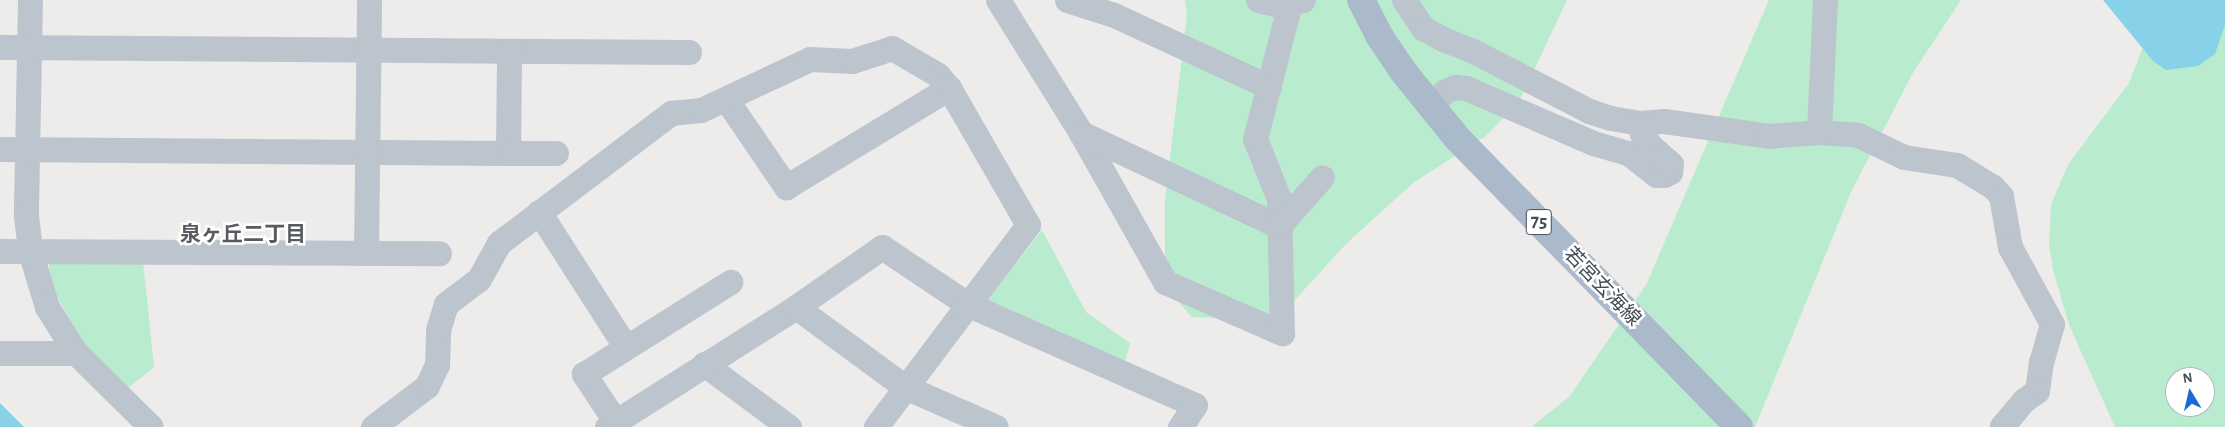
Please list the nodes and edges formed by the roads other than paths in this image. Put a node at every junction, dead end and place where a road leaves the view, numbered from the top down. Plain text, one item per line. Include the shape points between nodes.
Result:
1 (30, 0) edge
2 (369, 0) edge
3 (998, 0) edge
4 (1067, 0) edge
5 (1258, 0) edge
6 (1361, 0) edge
7 (1404, 0) edge
8 (1825, 0) edge
9 (1297, 2) edge
10 (0, 47) edge
11 (30, 48) junction
12 (367, 49) junction
13 (509, 51) junction
14 (689, 52) dead end
15 (949, 88) junction
16 (1269, 88) junction
17 (726, 99) junction
18 (1430, 106) junction
19 (1640, 123) junction
20 (1819, 132) junction
21 (1081, 133) junction
22 (0, 149) edge
23 (28, 149) junction
24 (366, 152) junction
25 (508, 153) junction
26 (556, 153) dead end
27 (1322, 177) dead end
28 (539, 212) junction
29 (1280, 226) junction
30 (0, 251) edge
31 (30, 251) junction
32 (366, 253) junction
33 (439, 253) dead end
34 (730, 282) dead end
35 (966, 304) junction
36 (796, 307) junction
37 (624, 346) junction
38 (0, 352) edge
39 (76, 353) junction
40 (704, 364) junction
41 (905, 387) junction
42 (613, 425) edge
43 (151, 427) edge
44 (373, 427) edge
45 (789, 427) edge
46 (876, 427) edge
47 (996, 427) edge
48 (1180, 427) edge
49 (1739, 427) edge
50 (2001, 427) edge

1 - 11 street
2 - 12 street
3 - 21 street
4 - 16 street via 1114,15
5 - 9 street via 1275,4
6 - 18 main road, 若宮玄海線 / 75 via 1380,38
7 - 19 street via 1424,28 1443,39 1473,51 1589,111
8 - 20 street
9 - 16 street
10 - 11 street
11 - 12 street
11 - 23 street
12 - 13 street
12 - 24 street
13 - 14 street
13 - 25 street
15 - 17 street via 938,75 892,48 852,60 810,59
15 - 17 street via 786,187
15 - 35 street via 1028,225
16 - 29 street via 1255,138 1280,199
17 - 28 street via 700,110 671,113
18 - 19 street via 1455,87 1466,88 1593,143 1628,153 1656,175 1670,172 1671,164 1649,144
18 - 49 main road, 若宮玄海線 / 75 via 1457,138
19 - 20 street via 1664,121 1769,136
20 - 50 street via 1858,135 1904,157 1957,165 2001,196 2010,247 2052,324 2040,362 2037,391 2024,400
21 - 29 street
21 - 29 street via 1164,282 1282,333
22 - 23 street
23 - 24 street
23 - 31 street via 26,216
24 - 25 street
24 - 32 street
25 - 26 street
27 - 29 street
28 - 37 street
28 - 44 street via 499,243 479,280 446,304 438,330 437,365 427,386
30 - 31 street
31 - 32 street
31 - 39 street via 47,307
32 - 33 street
34 - 37 street
35 - 36 street via 882,247
35 - 41 street
35 - 48 street via 1194,405
36 - 40 street
36 - 41 street
37 - 42 street via 584,374
38 - 39 street
39 - 43 street
40 - 42 street
40 - 45 street
41 - 46 street
41 - 47 street

